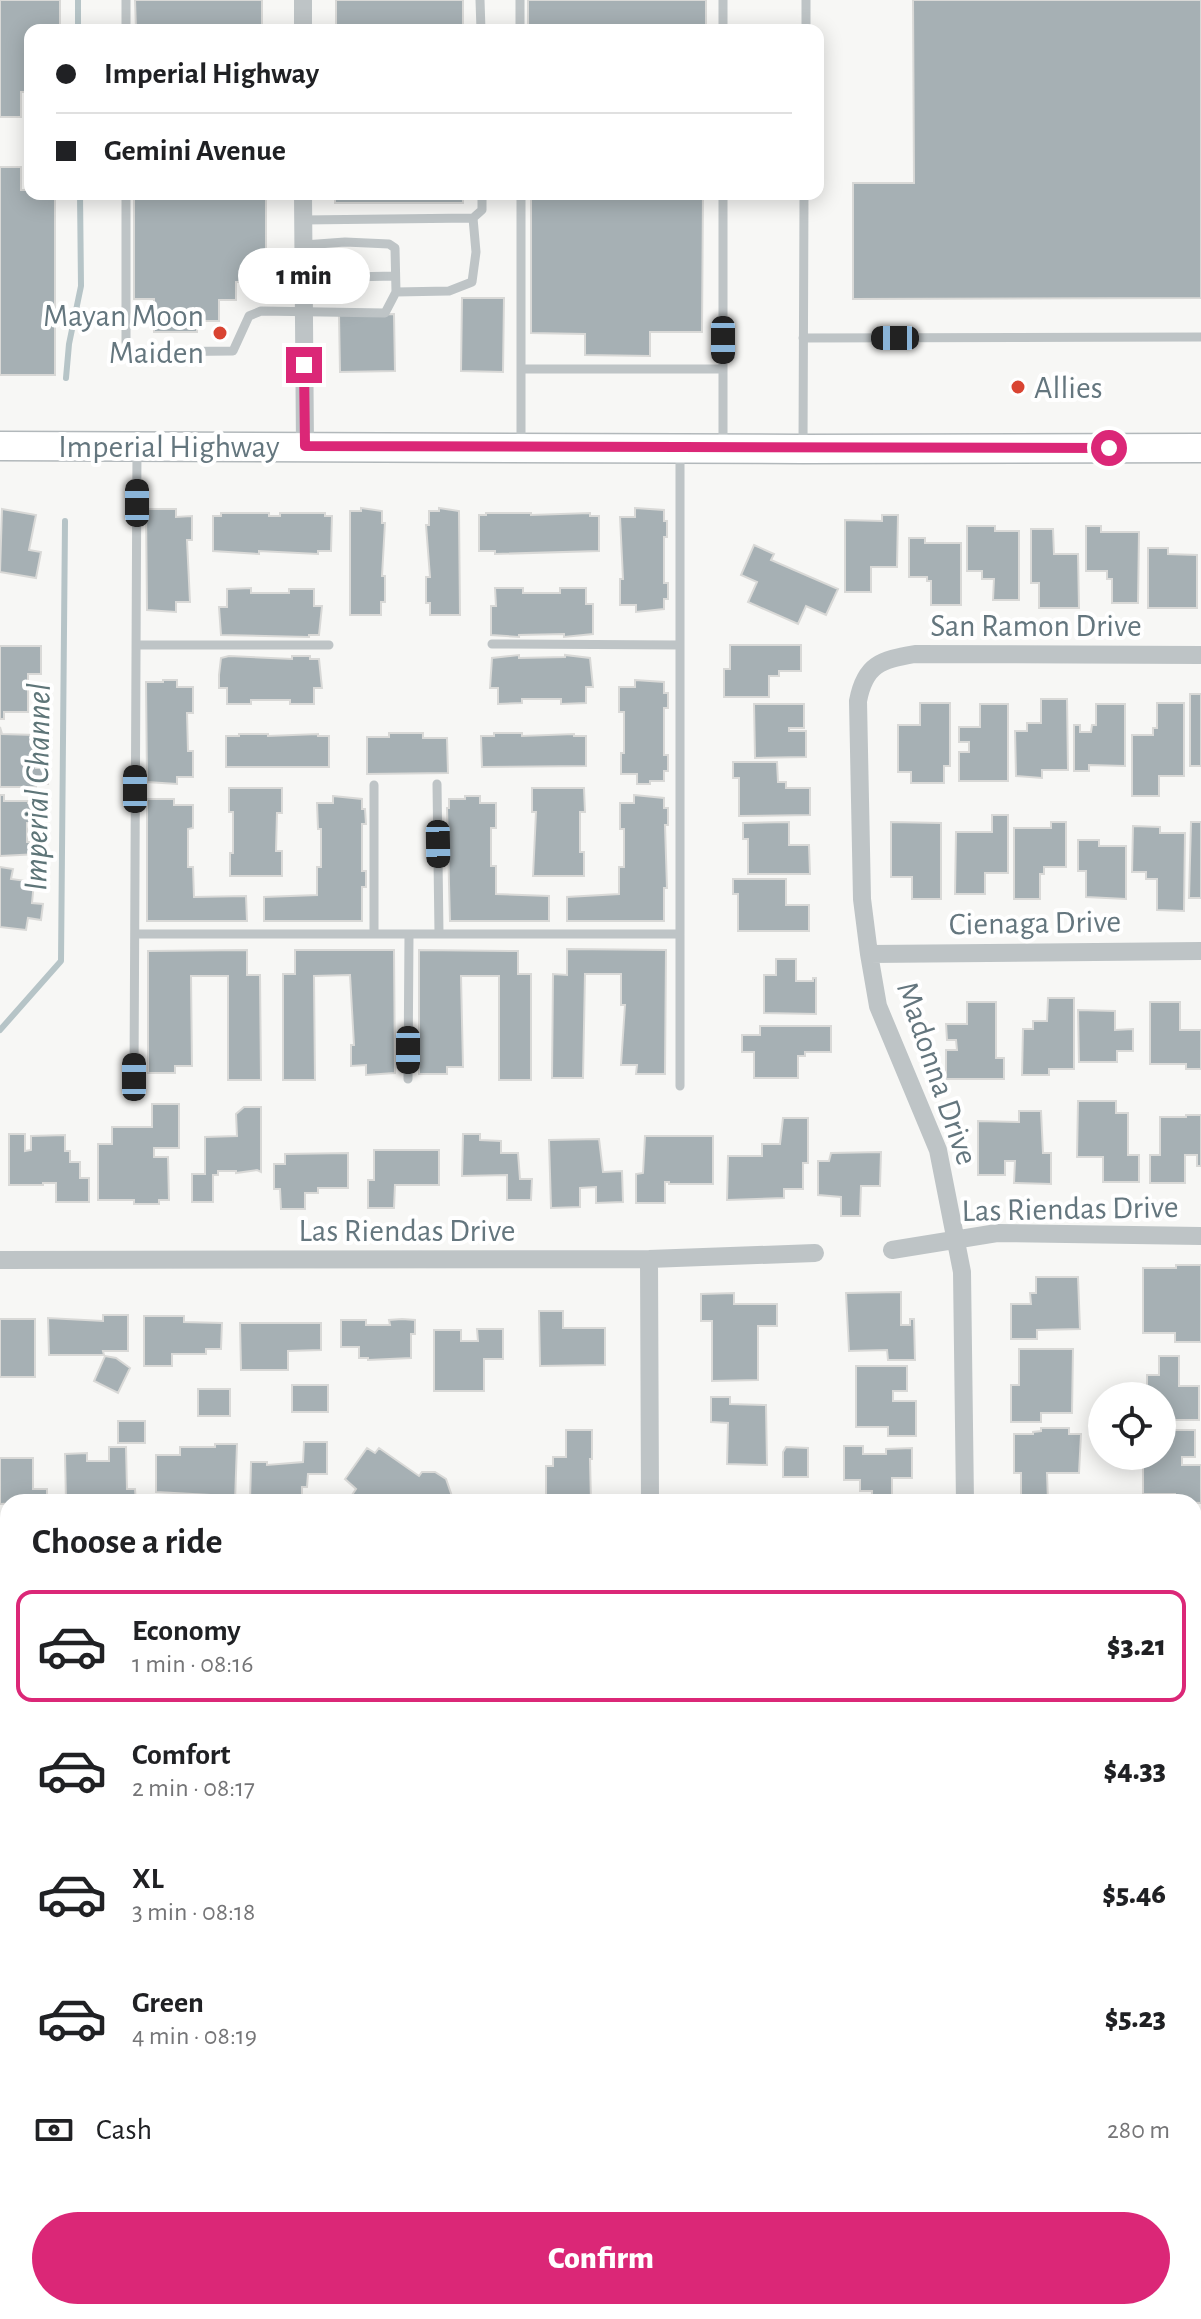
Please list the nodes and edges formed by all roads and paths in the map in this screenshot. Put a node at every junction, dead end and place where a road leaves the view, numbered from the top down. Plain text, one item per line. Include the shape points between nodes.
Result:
1 (126, 0) edge
2 (303, 0) edge
3 (480, 0) edge
4 (520, 0) edge
5 (723, 0) edge
6 (806, 0) edge
7 (126, 24) edge
8 (303, 24) edge
9 (481, 24) edge
10 (520, 24) edge
11 (723, 24) edge
12 (806, 24) edge
13 (126, 200) edge
14 (303, 200) edge
15 (482, 200) edge
16 (521, 200) edge
17 (723, 200) edge
18 (804, 200) edge
19 (473, 218) junction
20 (303, 220) junction
21 (304, 245) junction
22 (395, 276) junction
23 (304, 278) junction
24 (396, 292) junction
25 (304, 312) junction
26 (1201, 337) edge
27 (803, 338) junction
28 (522, 369) junction
29 (722, 369) junction
30 (0, 446) edge
31 (137, 446) junction
32 (305, 446) junction
33 (521, 446) junction
34 (680, 447) junction
35 (723, 447) junction
36 (1201, 448) edge
37 (803, 449) junction
38 (492, 644) dead end
39 (136, 645) junction
40 (329, 645) dead end
41 (680, 645) junction
42 (1201, 655) edge
43 (874, 666) joint
44 (437, 784) dead end
45 (374, 785) dead end
46 (135, 934) junction
47 (374, 934) junction
48 (409, 934) junction
49 (439, 934) junction
50 (680, 934) junction
51 (1201, 951) edge
52 (869, 954) junction
53 (134, 1077) dead end
54 (408, 1079) dead end
55 (680, 1086) dead end
56 (1201, 1236) edge
57 (956, 1239) junction
58 (892, 1250) dead end
59 (815, 1253) dead end
60 (649, 1259) junction
61 (0, 1260) edge
62 (650, 1494) edge
63 (965, 1494) edge

1 - 7 lane
2 - 8 street
3 - 9 lane
4 - 10 lane
5 - 11 lane
6 - 12 lane
13 - 25 lane via 130,350 233,351 249,316 261,311
14 - 20 street
15 - 19 lane via 482,210
16 - 28 lane
17 - 29 lane
18 - 27 lane
19 - 20 lane
19 - 24 lane via 472,282 449,291
20 - 21 street
21 - 22 lane via 389,244 395,248
21 - 23 street
22 - 23 lane
22 - 24 lane
23 - 25 street
24 - 25 lane via 385,313
25 - 32 street
26 - 27 lane
27 - 37 lane
28 - 29 lane
28 - 33 lane
29 - 35 lane
30 - 31 main road, Imperial Highway
31 - 32 main road, Imperial Highway
31 - 39 lane
32 - 33 main road, Imperial Highway
33 - 34 main road, Imperial Highway
34 - 35 main road, Imperial Highway
34 - 41 lane
35 - 37 main road, Imperial Highway
36 - 37 main road, Imperial Highway
38 - 41 lane
39 - 40 lane
39 - 46 lane
41 - 50 lane
42 - 43 street, San Ramon Drive via 915,654
43 - 52 street, Madonna Drive via 862,682 858,701 862,899
44 - 49 lane
45 - 47 lane
46 - 47 lane
46 - 53 lane
47 - 48 lane
48 - 49 lane
48 - 54 lane
49 - 50 lane
50 - 55 lane
51 - 52 street, Cienaga Drive
52 - 57 street, Madonna Drive via 878,1006 938,1150
56 - 57 street, Las Riendas Drive via 997,1233
57 - 58 street, Las Riendas Drive
57 - 63 street, Madonna Drive via 962,1272
59 - 60 street, Las Riendas Drive
60 - 61 street, Las Riendas Drive
60 - 62 street

